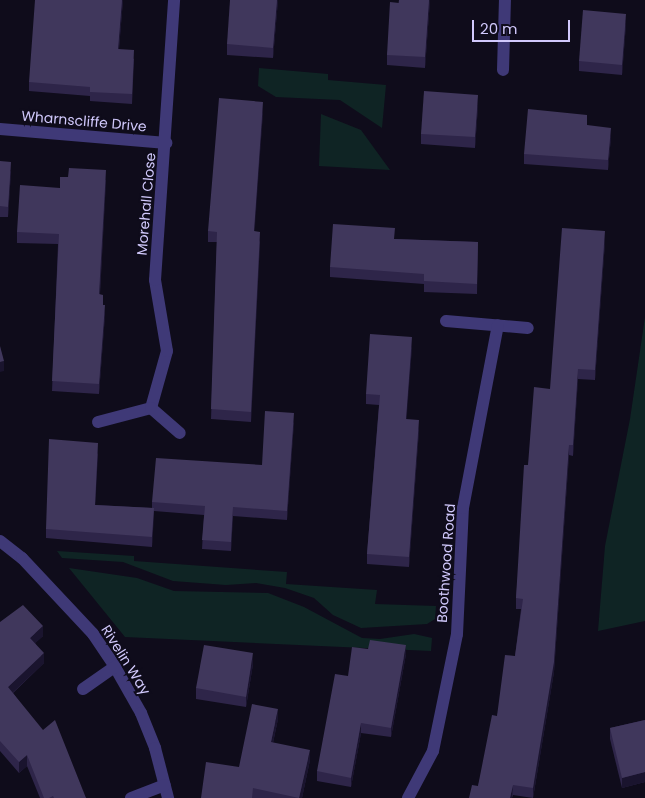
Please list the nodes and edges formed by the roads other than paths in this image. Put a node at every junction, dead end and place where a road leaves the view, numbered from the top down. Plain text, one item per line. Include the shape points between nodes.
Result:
1 (174, 0) edge
2 (505, 0) edge
3 (503, 70) dead end
4 (0, 129) edge
5 (166, 143) junction
6 (446, 321) dead end
7 (498, 325) junction
8 (528, 328) dead end
9 (151, 408) junction
10 (98, 422) dead end
11 (180, 433) dead end
12 (0, 541) edge
13 (115, 667) junction
14 (83, 689) dead end
15 (165, 785) junction
16 (130, 798) edge
17 (168, 798) edge
18 (408, 798) edge

1 - 5 street, Morehall Close
2 - 3 street
4 - 5 street, Wharnscliffe Drive
5 - 9 street, Morehall Close via 155,280 167,350
6 - 7 street
7 - 8 street
7 - 18 street, Boothwood Road via 463,508 457,634 433,751
9 - 10 street
9 - 11 street
12 - 13 street, Rivelin Way via 22,558 93,634
13 - 14 street
13 - 15 street, Rivelin Way via 141,713
15 - 16 street
15 - 17 street, Rivelin Way

